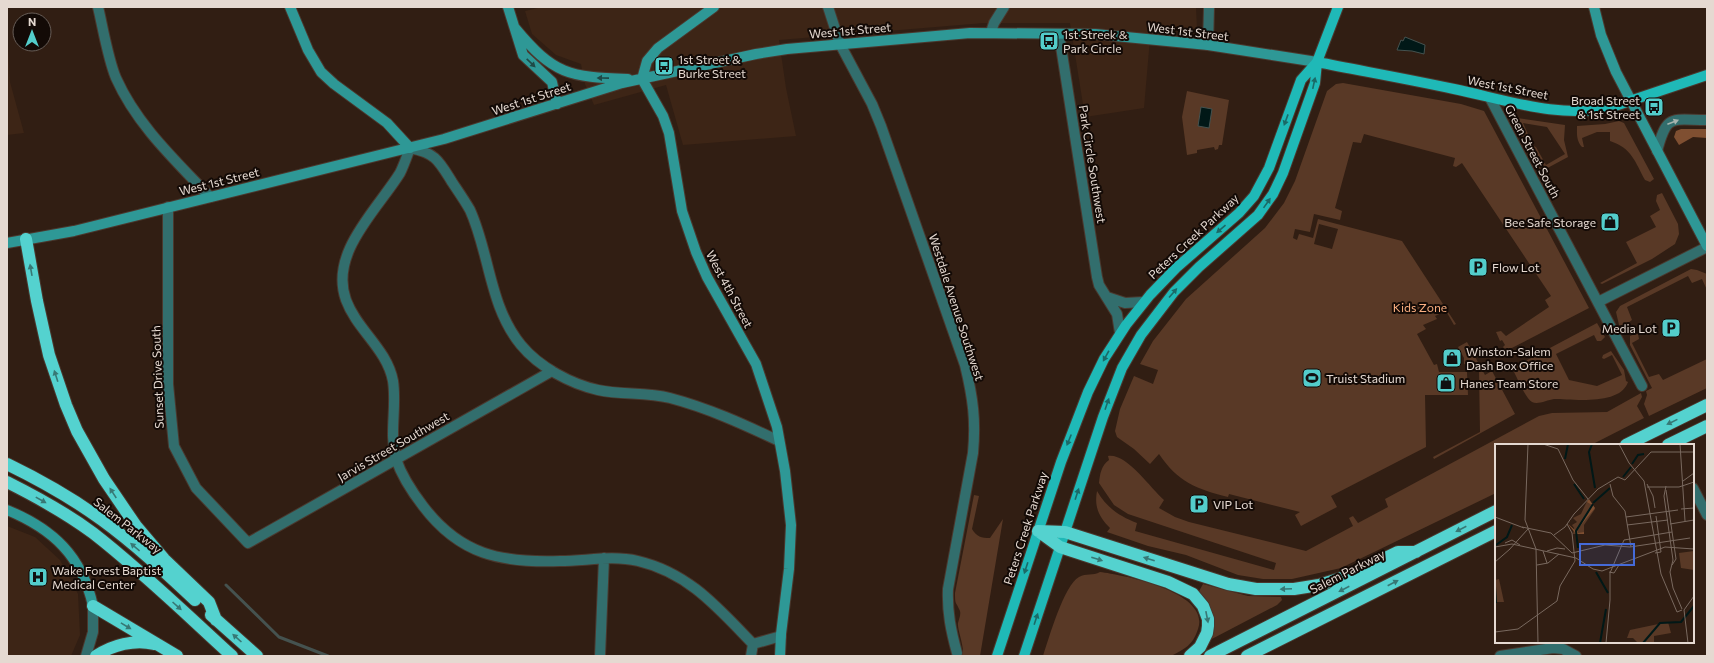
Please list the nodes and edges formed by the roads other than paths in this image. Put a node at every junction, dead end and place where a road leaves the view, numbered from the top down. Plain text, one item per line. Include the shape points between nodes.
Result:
1 (98, 7) edge
2 (290, 7) edge
3 (508, 7) edge
4 (714, 7) edge
5 (828, 7) edge
6 (1004, 7) edge
7 (1209, 7) edge
8 (1338, 7) edge
9 (1594, 7) edge
10 (515, 28) junction
11 (991, 32) junction
12 (1059, 34) junction
13 (840, 44) junction
14 (1208, 45) junction
15 (1317, 62) junction
16 (1707, 75) edge
17 (642, 79) junction
18 (1490, 98) junction
19 (1631, 101) junction
20 (557, 104) junction
21 (1707, 120) edge
22 (410, 148) junction
23 (1657, 151) junction
24 (210, 197) junction
25 (168, 207) junction
26 (26, 239) junction
27 (7, 243) edge
28 (1707, 246) edge
29 (1107, 297) junction
30 (1143, 302) junction
31 (1598, 302) junction
32 (1120, 333) junction
33 (552, 371) junction
34 (1642, 386) dead end
35 (1707, 405) edge
36 (1707, 426) edge
37 (779, 440) junction
38 (1628, 444) edge
39 (1670, 444) edge
40 (396, 459) junction
41 (7, 464) edge
42 (7, 482) edge
43 (1694, 490) edge
44 (7, 510) edge
45 (1495, 512) edge
46 (1707, 515) edge
47 (1038, 531) junction
48 (1065, 532) junction
49 (1495, 532) edge
50 (248, 543) joint
51 (1060, 547) junction
52 (1416, 552) junction
53 (604, 558) junction
54 (93, 606) junction
55 (1334, 612) junction
56 (216, 620) junction
57 (781, 636) junction
58 (753, 644) junction
59 (161, 646) junction
60 (957, 653) dead end
61 (86, 656) edge
62 (96, 656) edge
63 (178, 656) edge
64 (232, 656) edge
65 (257, 656) edge
66 (600, 656) edge
67 (751, 656) edge
68 (780, 656) edge
69 (997, 656) edge
70 (1024, 656) edge
71 (1190, 656) edge
72 (1210, 656) edge
73 (1247, 656) edge
74 (1266, 656) edge
75 (1500, 656) edge
76 (1576, 656) edge

1 - 24 street via 116,76 127,100 142,124
2 - 22 main road via 308,50 321,72 386,123
3 - 10 main road
4 - 17 main road via 658,48 647,61
5 - 13 street, Westdale Avenue Southwest
6 - 11 street
7 - 14 street
8 - 15 main road
9 - 19 main road via 1608,53
17 -> 10 main road via 594,78 566,72 542,58
10 -> 20 main road via 524,55 552,82
11 - 12 main road, West 1st Street
11 - 13 main road, West 1st Street
12 - 14 main road, West 1st Street via 1113,35
12 - 29 street, Park Circle Southwest via 1097,277
13 - 17 main road, West 1st Street via 772,52
13 - 60 street, Westdale Avenue Southwest via 882,126 965,365 970,387 975,432 973,453 948,589 950,630
14 - 15 main road, West 1st Street
15 - 18 main road, West 1st Street
15 -> 30 main road, Peters Creek Parkway via 1301,80 1269,168 1254,196 1239,213 1171,272
48 -> 15 main road via 1108,400 1128,358 1151,321 1174,292 1253,219 1273,194 1315,83
16 - 19 main road, West 1st Street
17 - 20 main road, West 1st Street
17 - 37 main road, West 4th Street via 663,116 669,133 682,211 696,252 756,364
18 - 19 main road, West 1st Street via 1574,111 1604,109
18 - 31 street, Green Street South
19 - 23 main road
20 - 22 main road, West 1st Street
23 -> 21 street via 1662,132 1669,122
22 - 24 main road, West 1st Street
22 - 33 street via 432,155 451,181 469,210 480,239 496,299 507,325 521,346
22 - 40 street via 401,171 349,248 343,285 346,300 355,319 380,352 393,381 392,433
23 - 28 main road
24 - 25 main road, West 1st Street
25 - 26 main road, West 1st Street
25 - 50 street, Sunset Drive South via 168,384 174,446 196,488
26 - 27 main road, West 1st Street
56 -> 26 highway via 209,602 164,559 136,526 104,479 84,443 66,405 49,355
28 - 31 street
29 - 30 street via 1125,303
29 - 32 street, Park Circle Southwest via 1117,314
30 - 32 main road, Peters Creek Parkway
31 - 34 street, Green Street South
32 -> 47 main road, Peters Creek Parkway via 1088,392
33 - 37 street via 598,390 668,398 697,406
33 - 40 street, Jarvis Street Southwest
35 -> 38 highway
36 - 39 highway
37 - 57 main road, West 4th Street via 791,525
40 - 50 street, Jarvis Street Southwest
40 - 53 street via 414,494 433,520 467,547 488,556 520,560 560,562
56 -> 41 highway, Salem Parkway via 102,520 52,488
42 -> 64 highway via 92,532 136,568
43 - 46 street
44 - 54 main road via 41,528 66,548 86,581
45 -> 52 highway, Salem Parkway
47 - 48 highway
47 - 51 highway
47 -> 69 main road, Peters Creek Parkway
48 - 51 main road
52 -> 48 highway via 1398,552 1348,576 1319,585 1294,589 1256,589 1228,584
55 -> 49 highway
70 -> 51 main road
51 -> 71 highway via 1168,582 1192,594 1203,606 1208,626 1204,640
52 -> 72 highway, Salem Parkway
53 - 58 street via 638,560 667,570 689,582
53 - 66 street
54 -> 59 highway
54 - 61 street via 93,632
55 - 73 highway
55 - 74 highway via 1326,625
65 -> 56 highway, Salem Parkway
57 - 58 street
57 - 68 main road, West 4th Street
58 - 67 street
59 - 62 highway via 133,643 116,646
59 - 63 highway
75 - 76 street via 1553,648 1563,649

